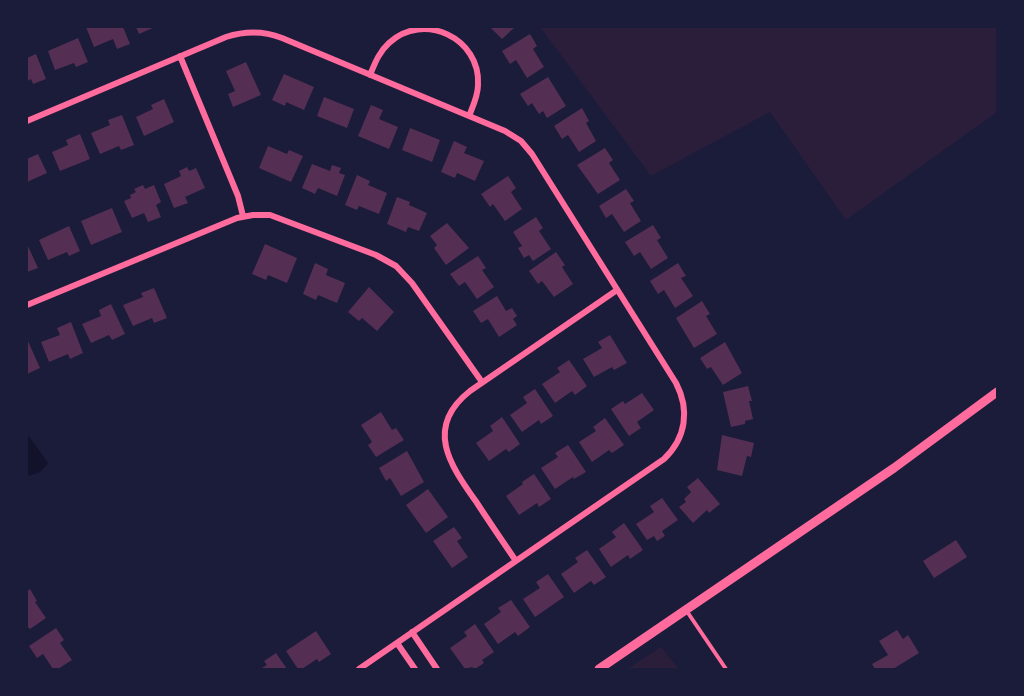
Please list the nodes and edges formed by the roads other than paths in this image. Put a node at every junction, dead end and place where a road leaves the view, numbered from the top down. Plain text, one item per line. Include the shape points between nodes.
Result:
1 (180, 56) junction
2 (370, 75) junction
3 (469, 116) junction
4 (27, 120) edge
5 (243, 216) junction
6 (617, 290) junction
7 (27, 305) edge
8 (482, 382) junction
9 (997, 392) edge
10 (516, 561) junction
11 (686, 610) junction
12 (412, 633) junction
13 (397, 643) junction
14 (359, 669) edge
15 (415, 669) edge
16 (437, 669) edge
17 (599, 669) edge
18 (726, 669) edge

1 - 2 street via 231,35 262,33
1 - 4 street
1 - 5 street via 238,195
2 - 3 street
2 - 3 street via 382,50 402,34 428,28 448,34 465,46 477,69 477,95
3 - 6 street via 511,134 529,149
5 - 7 street
5 - 8 street via 262,214 279,218 393,264 410,280
6 - 8 street
6 - 10 street via 680,392 685,411 681,435 660,462
8 - 10 street via 453,409 446,428 446,448 455,471
9 - 11 street via 894,468
10 - 12 street
11 - 17 street
11 - 18 lane
12 - 13 street
12 - 16 street
13 - 14 street
13 - 15 street

